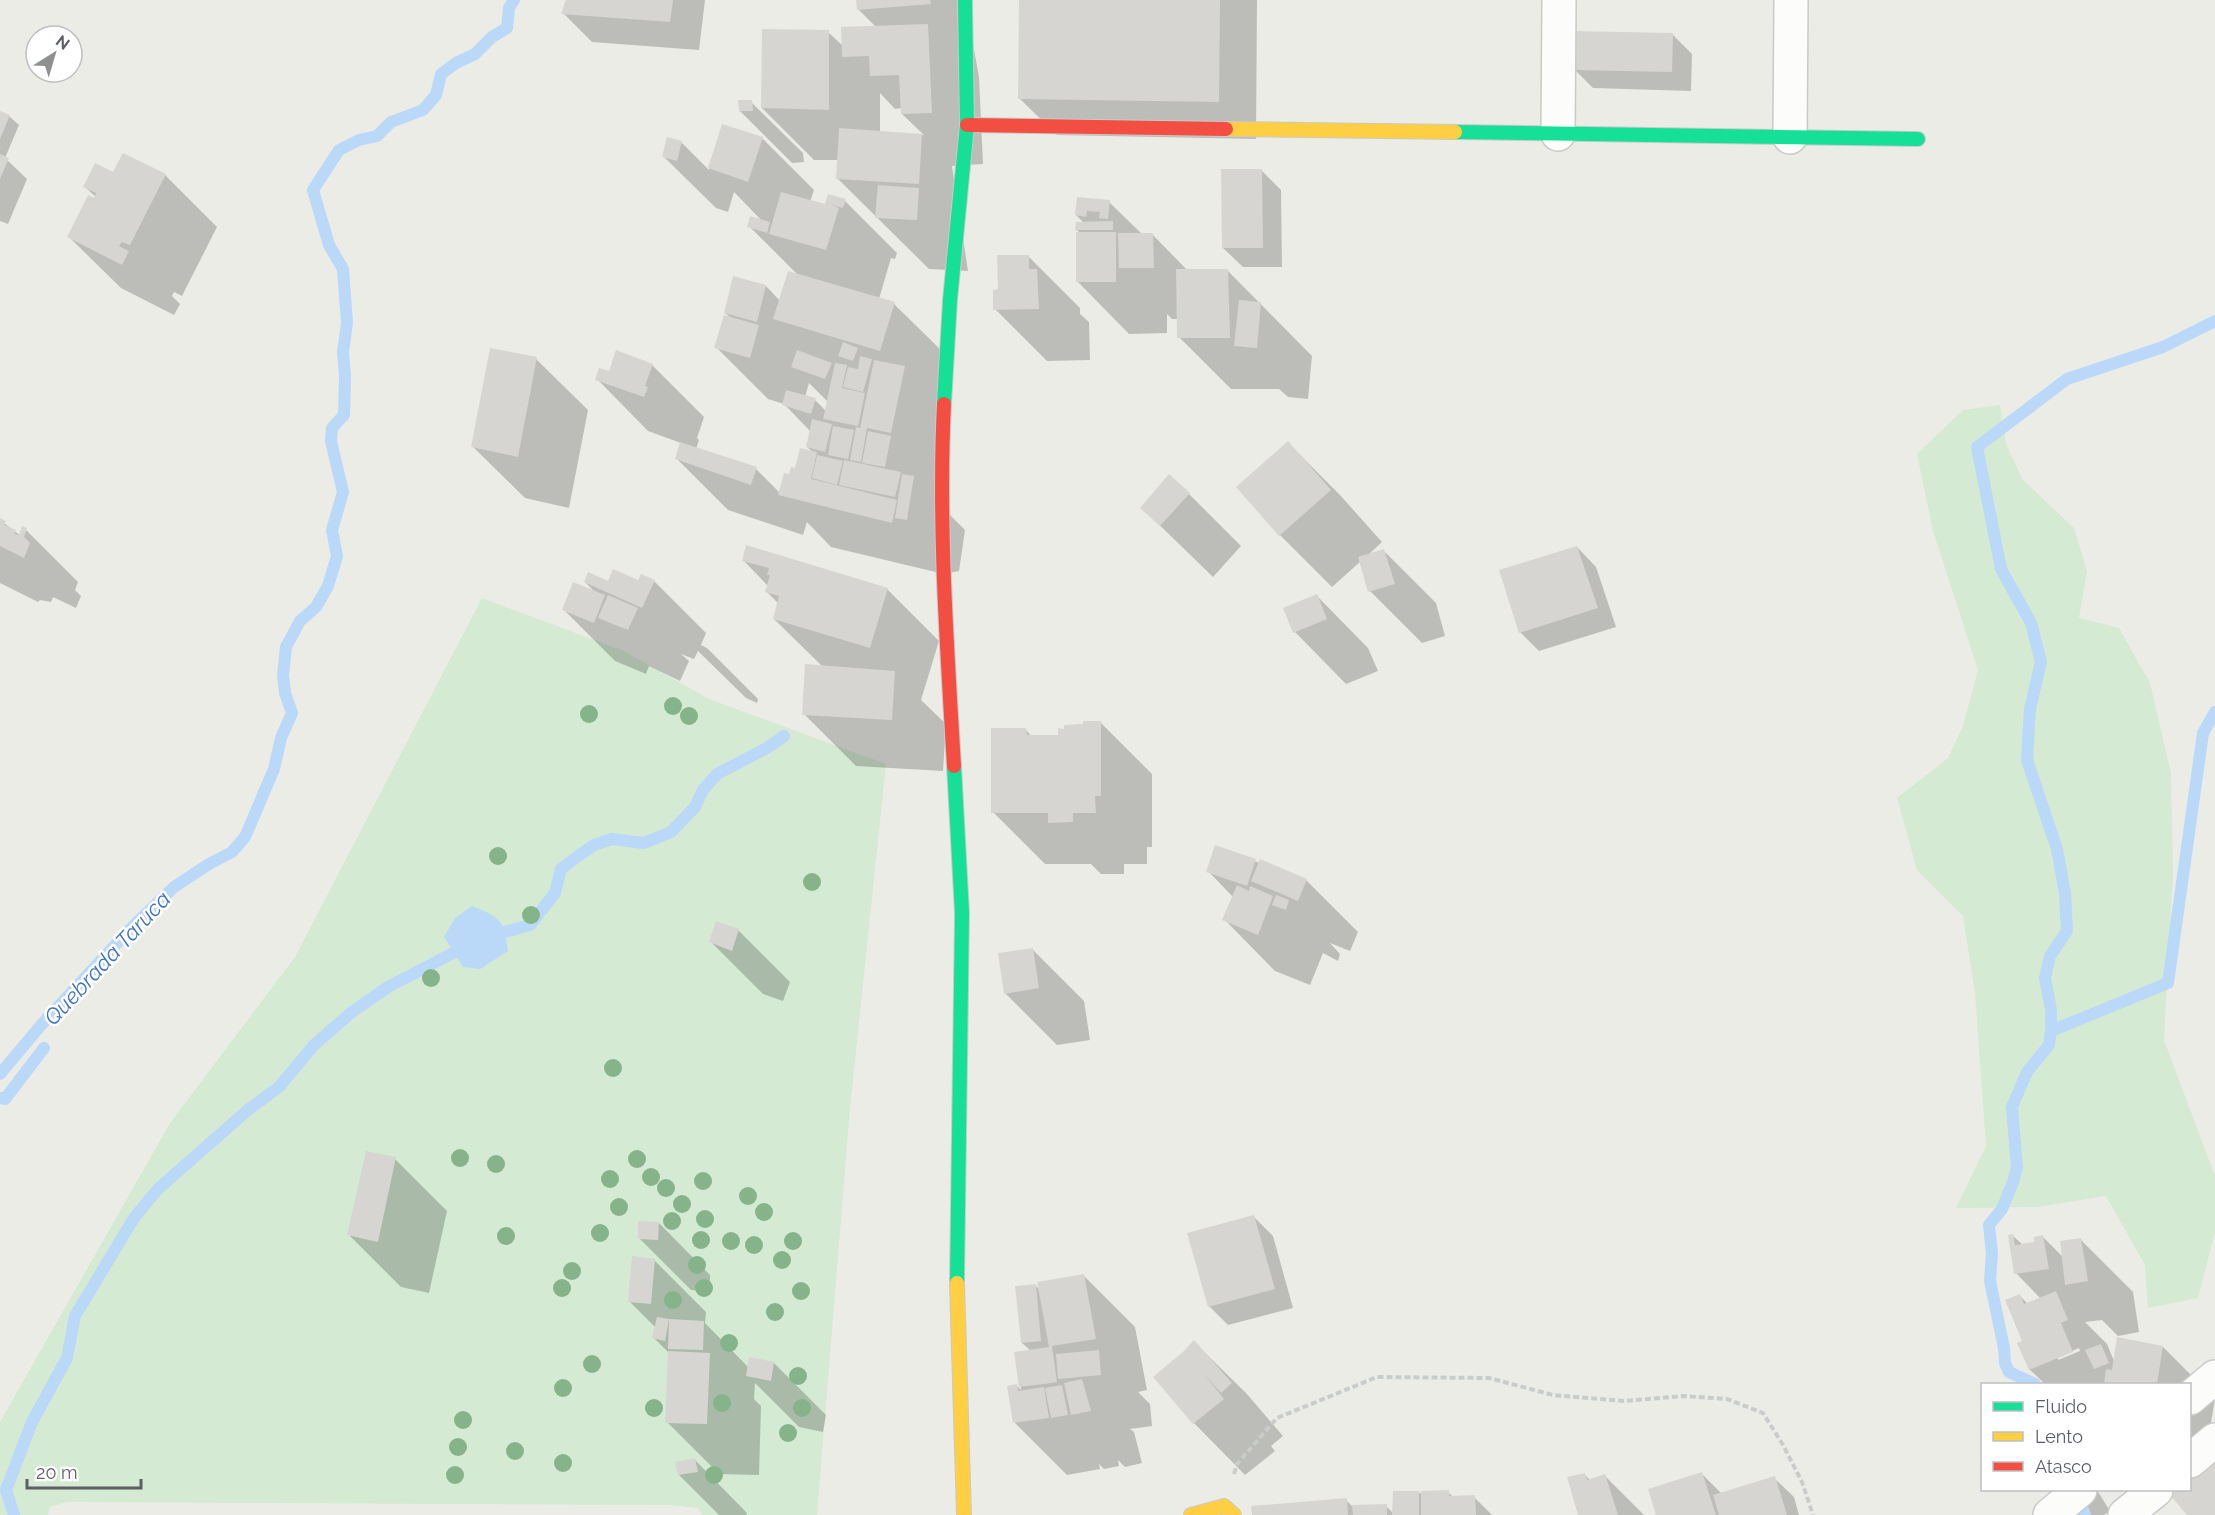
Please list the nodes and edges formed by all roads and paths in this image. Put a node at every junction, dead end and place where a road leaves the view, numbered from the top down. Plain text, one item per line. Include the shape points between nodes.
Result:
1 (965, 0) edge
2 (1559, 0) edge
3 (1791, 0) edge
4 (967, 125) junction
5 (1558, 134) junction
6 (1790, 137) junction
7 (1918, 139) dead end
8 (2215, 1377) edge
9 (2191, 1397) edge
10 (2215, 1440) edge
11 (2191, 1460) edge
12 (2079, 1491) edge
13 (2155, 1491) edge
14 (1229, 1510) edge
15 (964, 1515) edge
16 (1191, 1515) edge
17 (1813, 1515) edge
18 (2050, 1515) edge
19 (2125, 1515) edge

1 - 4 street
2 - 5 street
3 - 6 street
4 - 5 street
4 - 15 street via 950,300 941,469 962,913 957,1282
5 - 6 street
6 - 7 street
8 - 9 street
10 - 11 street
12 - 18 street
13 - 19 street
14 - 16 street
14 - 17 path via 1236,1464 1277,1418 1377,1377 1424,1376 1489,1378 1553,1395 1624,1401 1683,1396 1727,1399 1762,1413 1784,1444

